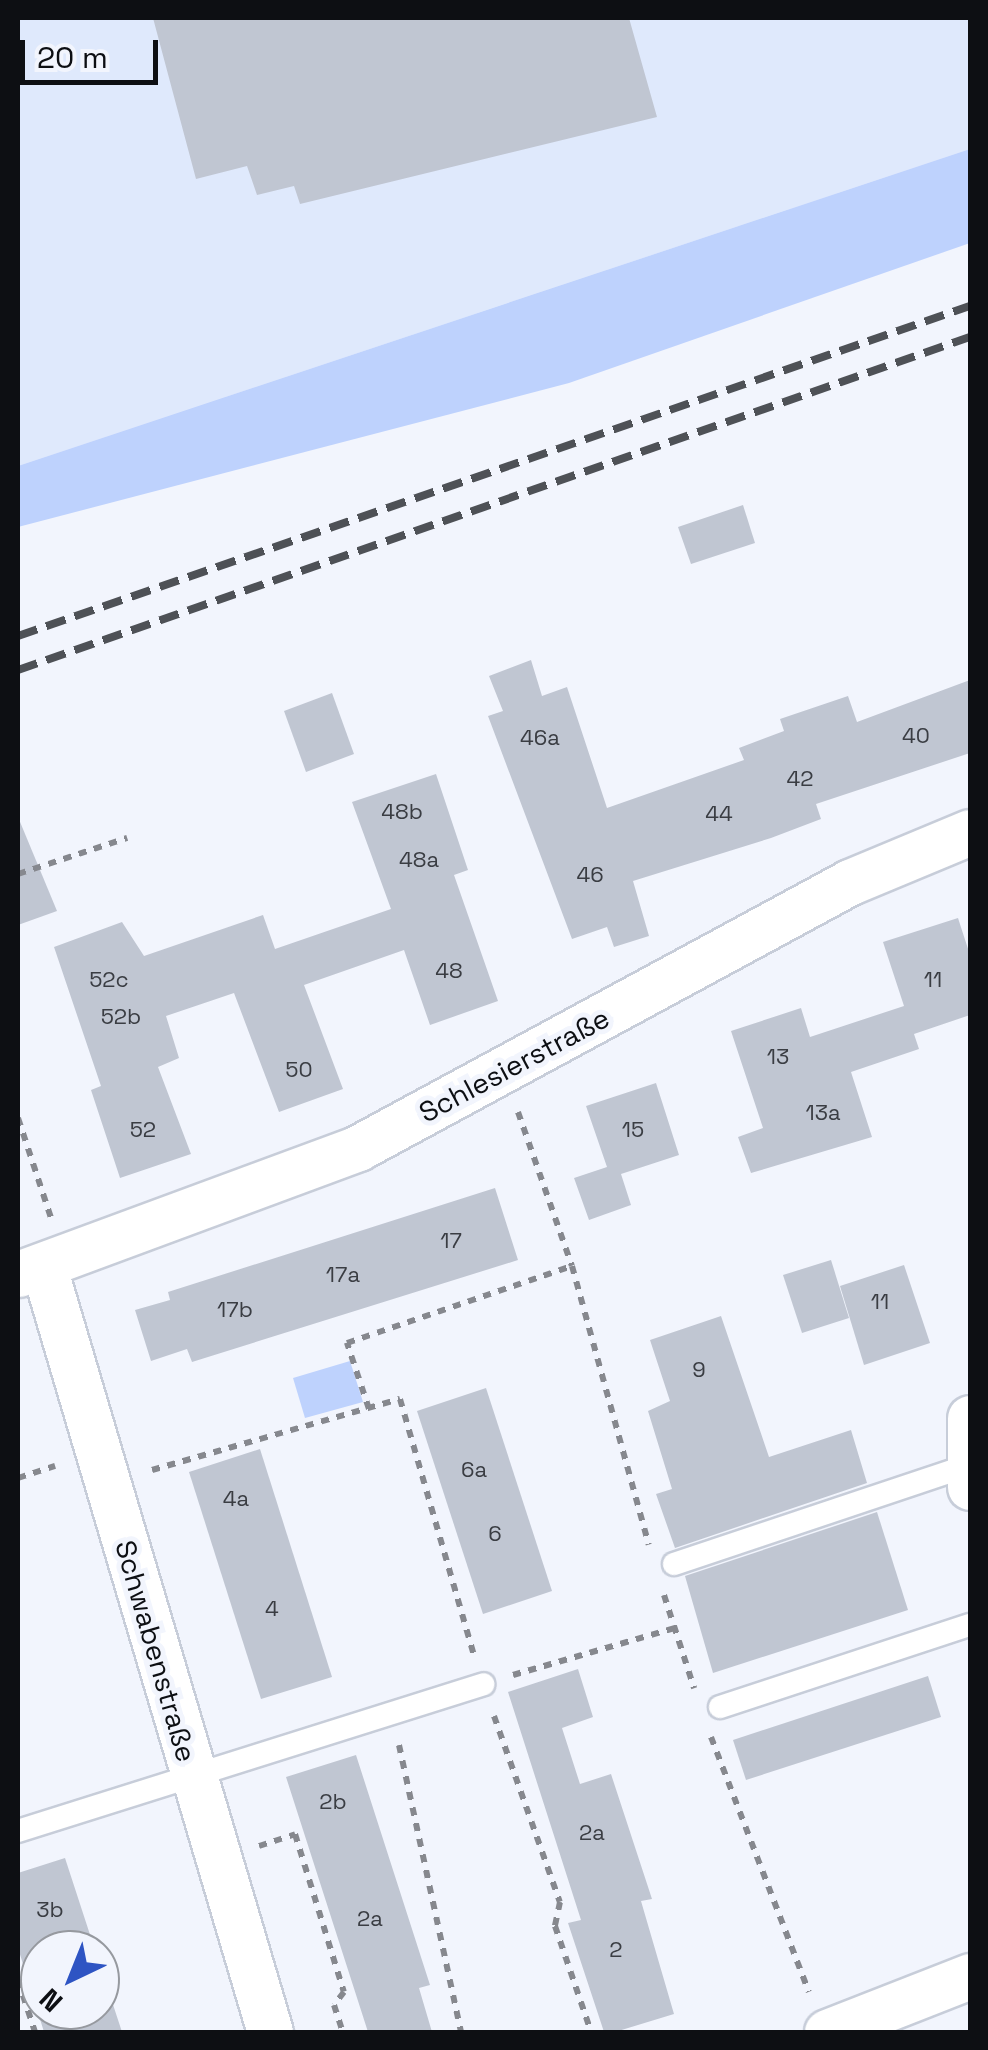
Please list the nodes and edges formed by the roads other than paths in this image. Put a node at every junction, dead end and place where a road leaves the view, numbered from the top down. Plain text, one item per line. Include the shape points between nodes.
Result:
1 (970, 832) edge
2 (42, 1268) edge
3 (970, 1418) edge
4 (967, 1477) edge
5 (674, 1564) dead end
6 (970, 1625) edge
7 (482, 1680) road end
8 (720, 1708) dead end
9 (192, 1776) junction
10 (18, 1830) edge
11 (970, 1976) edge
12 (270, 2032) edge
13 (827, 2032) edge

1 - 2 street, Schlesierstraße via 850,882 358,1148
2 - 9 street, Schwabenstraße
3 - 4 street
4 - 5 lane
6 - 8 lane
7 - 9 lane
9 - 10 lane
9 - 12 street, Schwabenstraße
11 - 13 street

